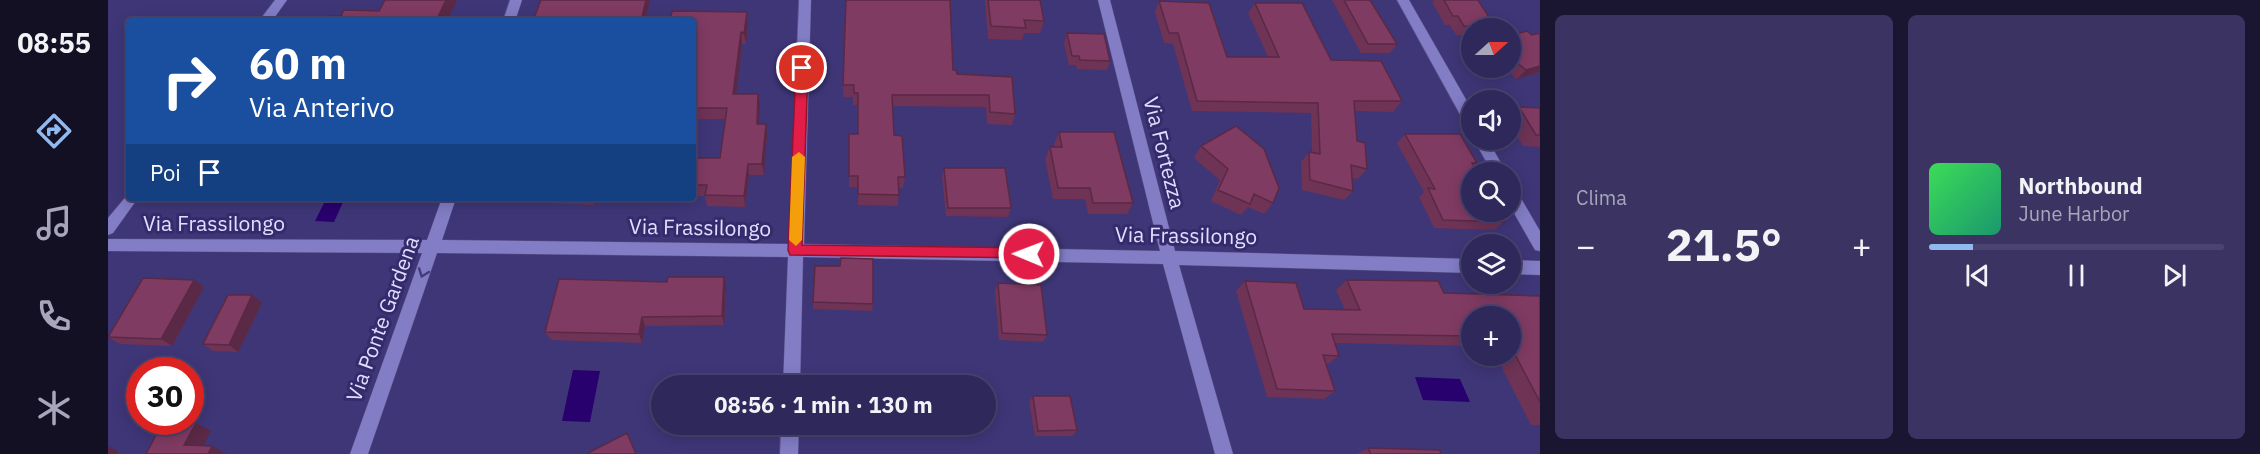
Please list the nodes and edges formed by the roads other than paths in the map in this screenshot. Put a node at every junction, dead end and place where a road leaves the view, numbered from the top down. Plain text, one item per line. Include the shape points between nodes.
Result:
1 (281, 0) edge
2 (516, 0) edge
3 (805, 0) edge
4 (1104, 0) edge
5 (1403, 0) edge
6 (267, 18) edge
7 (510, 18) edge
8 (1461, 103) edge
9 (129, 201) edge
10 (448, 201) edge
11 (1521, 211) edge
12 (108, 229) edge
13 (108, 245) edge
14 (433, 245) junction
15 (1540, 245) edge
16 (795, 250) junction
17 (1169, 256) junction
18 (1461, 266) edge
19 (1521, 267) edge
20 (1540, 268) edge
21 (791, 375) edge
22 (790, 435) edge
23 (359, 454) edge
24 (789, 454) edge
25 (1224, 454) edge

1 - 6 street
2 - 7 street
3 - 16 street
4 - 17 street, Via Fortezza
5 - 8 street
9 - 12 street
10 - 14 street, Via Ponte Gardena
11 - 15 street
13 - 14 street, Via Frassilongo
14 - 16 street, Via Frassilongo
14 -> 23 street, Via Ponte Gardena
16 - 17 street, Via Frassilongo
16 - 21 street
17 - 18 street, Via Frassilongo
17 - 25 street, Via Fortezza
19 - 20 street
22 - 24 street

